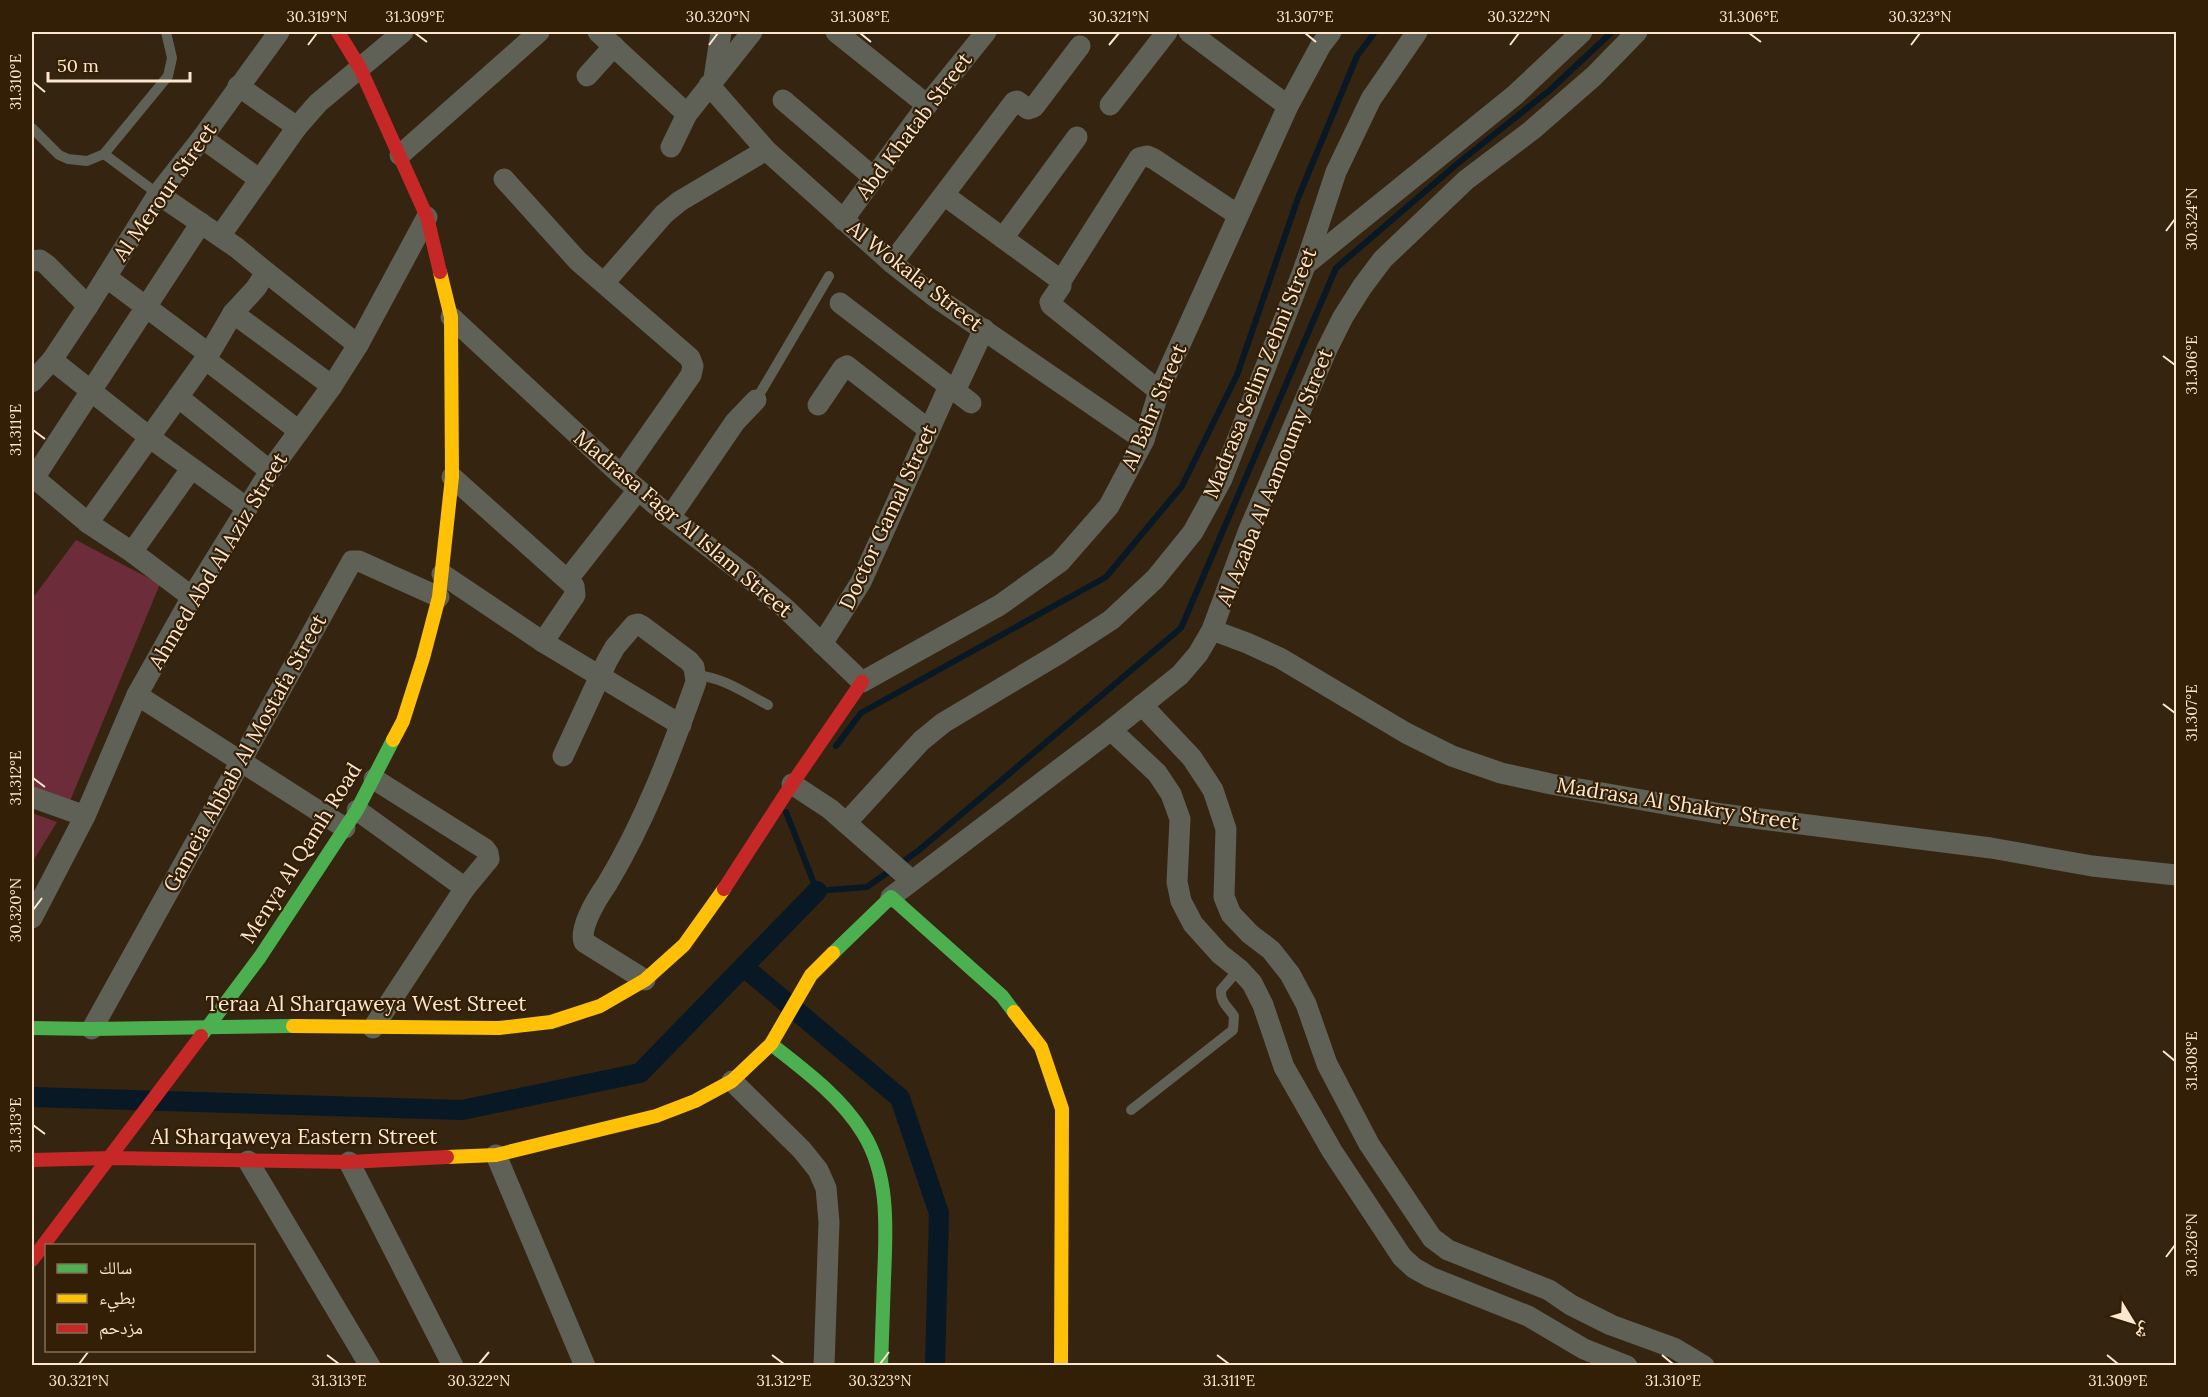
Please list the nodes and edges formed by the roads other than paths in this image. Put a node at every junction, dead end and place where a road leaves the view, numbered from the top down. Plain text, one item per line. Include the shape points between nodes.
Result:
1 (166, 32) edge
2 (279, 32) edge
3 (338, 32) edge
4 (403, 32) edge
5 (539, 32) edge
6 (598, 32) edge
7 (721, 32) edge
8 (752, 32) edge
9 (836, 32) edge
10 (986, 32) edge
11 (1167, 32) edge
12 (1189, 32) edge
13 (1331, 32) edge
14 (1417, 32) edge
15 (1582, 32) edge
16 (1637, 32) edge
17 (614, 46) junction
18 (1080, 46) dead end
19 (360, 68) junction
20 (587, 76) dead end
21 (712, 82) junction
22 (238, 86) junction
23 (783, 100) dead end
24 (927, 105) junction
25 (1110, 105) dead end
26 (1288, 106) junction
27 (687, 114) junction
28 (297, 127) junction
29 (32, 128) edge
30 (1077, 137) dead end
31 (202, 138) junction
32 (671, 147) dead end
33 (766, 150) junction
34 (104, 154) junction
35 (400, 155) junction
36 (874, 178) junction
37 (259, 179) junction
38 (504, 179) dead end
39 (158, 194) junction
40 (944, 195) junction
41 (1238, 215) junction
42 (427, 217) junction
43 (843, 220) junction
44 (201, 223) junction
45 (220, 236) junction
46 (1003, 238) junction
47 (32, 261) edge
48 (892, 263) junction
49 (1305, 266) junction
50 (266, 272) junction
51 (829, 276) dead end
52 (106, 277) junction
53 (1061, 281) junction
54 (603, 283) junction
55 (840, 303) dead end
56 (88, 306) junction
57 (146, 306) junction
58 (233, 313) junction
59 (451, 317) junction
60 (984, 329) junction
61 (358, 345) junction
62 (207, 356) junction
63 (52, 360) junction
64 (32, 382) edge
65 (332, 386) junction
66 (90, 391) junction
67 (1160, 391) junction
68 (958, 393) junction
69 (178, 397) junction
70 (756, 400) joint
71 (818, 405) dead end
72 (929, 430) junction
73 (299, 431) junction
74 (149, 437) junction
75 (1144, 441) junction
76 (191, 469) junction
77 (270, 471) junction
78 (621, 475) junction
79 (33, 477) edge
80 (452, 477) junction
81 (639, 490) junction
82 (246, 508) junction
83 (670, 517) junction
84 (88, 523) junction
85 (132, 552) junction
86 (441, 574) junction
87 (568, 579) junction
88 (192, 597) junction
89 (439, 597) junction
90 (1212, 630) junction
91 (543, 642) junction
92 (822, 644) junction
93 (696, 675) junction
94 (600, 676) junction
95 (862, 682) junction
96 (137, 696) junction
97 (768, 705) dead end
98 (1142, 705) junction
99 (681, 725) junction
100 (1111, 730) junction
101 (563, 756) dead end
102 (241, 761) junction
103 (374, 779) junction
104 (792, 784) junction
105 (32, 797) edge
106 (357, 810) junction
107 (85, 816) junction
108 (846, 823) junction
109 (345, 828) junction
110 (2176, 875) edge
111 (909, 879) junction
112 (465, 888) junction
113 (891, 897) junction
114 (32, 918) edge
115 (1239, 969) junction
116 (645, 980) junction
117 (209, 1026) junction
118 (32, 1028) edge
119 (373, 1028) junction
120 (92, 1029) junction
121 (771, 1044) junction
122 (732, 1082) junction
123 (1131, 1110) dead end
124 (496, 1155) junction
125 (111, 1158) junction
126 (32, 1160) edge
127 (248, 1161) junction
128 (349, 1162) junction
129 (32, 1260) edge
130 (1606, 1340) junction
131 (370, 1365) edge
132 (453, 1365) edge
133 (585, 1365) edge
134 (824, 1365) edge
135 (881, 1365) edge
136 (1061, 1365) edge
137 (1627, 1365) edge
138 (1704, 1365) edge

1 - 34 lane via 172,58 168,76
2 - 22 street, Al Merour Street
3 - 19 street, Menya Al Qamh Road
4 - 19 street
5 - 35 street
6 - 17 street
7 - 21 street
8 - 21 street
9 - 24 street
10 - 24 street, Abd Khatab Street
11 - 25 street
12 - 26 street
13 - 26 street, Al Bahr Street
14 - 49 street, Madrasa Selim Zehni Street via 1371,99 1341,161
15 - 49 street via 1515,95
16 - 90 street, Al Azaba Al Aamoumy Street via 1532,130 1466,180 1383,259 1362,287 1322,360
17 - 20 street
17 - 27 street
18 - 40 street via 1034,107 1028,109 1014,102
19 - 28 street via 318,103
19 - 35 street, Menya Al Qamh Road
21 - 27 street
21 - 33 street, Al Wokala' Street
22 - 28 street
22 - 31 street, Al Merour Street
23 - 36 street
24 - 36 street, Abd Khatab Street
26 - 41 street, Al Bahr Street
27 - 32 street
28 - 37 street
29 - 34 lane via 68,159 87,161
30 - 46 street
31 - 37 street
31 - 39 street, Al Merour Street
33 - 43 street, Al Wokala' Street
33 - 54 street via 697,189 664,214
34 - 39 lane
35 - 42 street, Menya Al Qamh Road
36 - 43 street, Abd Khatab Street
37 - 45 street
38 - 54 street
39 - 44 street
39 - 52 street, Al Merour Street
40 - 46 street
40 - 48 street
41 - 53 street via 1154,159 1139,158
41 - 67 street, Al Bahr Street
42 - 59 street, Menya Al Qamh Road
42 - 61 street, Ahmed Abd Al Aziz Street
43 - 48 street, Al Wokala' Street
44 - 45 street
44 - 57 street
45 - 50 street
46 - 53 street
47 - 56 street via 40,260 47,265
48 - 60 street, Al Wokala' Street
49 - 108 street, Madrasa Selim Zehni Street via 1222,479 1193,532 1155,579 1111,620 943,723 921,741
50 - 58 street
50 - 61 street
51 - 70 lane
52 - 56 street, Al Merour Street
52 - 57 street
53 - 67 street via 1051,305
54 - 78 street via 690,358 693,366 691,375
55 - 68 street
56 - 63 street, Al Merour Street
57 - 62 street
57 - 66 street
58 - 62 street
58 - 65 street
59 - 78 street, Madrasa Fagr Al Islam Street
59 - 80 street, Menya Al Qamh Road
60 - 68 street, Doctor Gamal Street
60 - 75 street, Al Wokala' Street
61 - 65 street, Ahmed Abd Al Aziz Street
62 - 69 street
62 - 73 street
63 - 64 street, Al Merour Street
63 - 66 street
65 - 73 street, Ahmed Abd Al Aziz Street
66 - 74 street
66 - 79 street
67 - 75 street, Al Bahr Street
68 - 72 street, Doctor Gamal Street
69 - 74 street
69 - 77 street
70 - 83 street via 735,422
71 - 72 street via 847,366
72 - 92 street, Doctor Gamal Street via 861,582
73 - 77 street, Ahmed Abd Al Aziz Street
74 - 76 street
74 - 84 street
75 - 95 street, Al Bahr Street via 1109,506 1060,562 1000,605
76 - 82 street
76 - 85 street
77 - 82 street, Ahmed Abd Al Aziz Street
78 - 81 street, Madrasa Fagr Al Islam Street
79 - 84 street
80 - 86 street, Menya Al Qamh Road
80 - 87 street
81 - 83 street, Madrasa Fagr Al Islam Street
81 - 87 street
82 - 88 street, Ahmed Abd Al Aziz Street
83 - 92 street, Madrasa Fagr Al Islam Street via 748,577
84 - 85 street
85 - 88 street
86 - 89 street, Menya Al Qamh Road
86 - 91 street
87 - 91 street via 575,596
88 - 96 street, Ahmed Abd Al Aziz Street
89 - 102 street, Gameia Ahbab Al Mostafa Street via 352,561
89 - 103 street, Menya Al Qamh Road via 403,721
90 - 98 street, Al Azaba Al Aamoumy Street via 1180,675
90 - 110 street, Madrasa Al Shakry Street via 1280,658 1452,756 1501,773 1722,814
91 - 94 street
92 - 95 street, Madrasa Fagr Al Islam Street
93 - 94 street via 689,661 638,624 615,647
93 - 97 lane via 712,676
93 - 99 street
94 - 99 street
94 - 101 street
95 - 104 street, Teraa Al Sharqaweya West Street
96 - 102 street
96 - 107 street, Ahmed Abd Al Aziz Street
98 - 100 street, Al Azaba Al Aamoumy Street
98 - 130 street via 1192,758 1213,790 1226,829 1224,897 1231,914 1290,974 1306,1004 1327,1064 1369,1144 1432,1238 1448,1250 1549,1290 1571,1305
99 - 116 street via 652,797 592,907 582,936 584,942
100 - 111 street, Al Azaba Al Aamoumy Street
100 - 115 street via 1157,772 1171,794 1180,819 1181,901 1193,924
102 - 109 street
102 - 120 street, Gameia Ahbab Al Mostafa Street
103 - 106 street, Menya Al Qamh Road
103 - 112 street via 488,853 489,859
104 - 108 street
104 - 116 street, Teraa Al Sharqaweya West Street via 684,945
105 - 107 street
106 - 109 street, Menya Al Qamh Road
106 - 112 street
107 - 114 street, Ahmed Abd Al Aziz Street
108 - 111 street
109 - 117 street, Menya Al Qamh Road
111 - 113 street, Al Azaba Al Aamoumy Street
112 - 119 street
113 - 121 street, Al Sharqaweya Eastern Street via 812,975
113 - 136 street via 1002,996 1041,1047 1062,1109
115 - 123 lane via 1221,993 1222,1001 1234,1016 1233,1030
115 - 130 street via 1252,983 1263,1005 1284,1067 1332,1151 1402,1257 1430,1277 1528,1316 1558,1335
116 - 119 street, Teraa Al Sharqaweya West Street via 600,1006 551,1022 499,1028
117 - 119 street, Teraa Al Sharqaweya West Street
117 - 120 street, Teraa Al Sharqaweya West Street
117 - 125 street, Menya Al Qamh Road
118 - 120 street, Teraa Al Sharqaweya West Street
121 - 122 street, Al Sharqaweya Eastern Street
121 - 135 street via 845,1109 864,1134 875,1158 887,1219
122 - 124 street, Al Sharqaweya Eastern Street via 656,1116
122 - 134 street via 802,1150 826,1188 829,1222
124 - 128 street, Al Sharqaweya Eastern Street
124 - 133 street
125 - 126 street, Al Sharqaweya Eastern Street
125 - 127 street, Al Sharqaweya Eastern Street
125 - 129 street, Menya Al Qamh Road
127 - 128 street, Al Sharqaweya Eastern Street
127 - 131 street
128 - 132 street
130 - 137 street
130 - 138 street via 1674,1348

